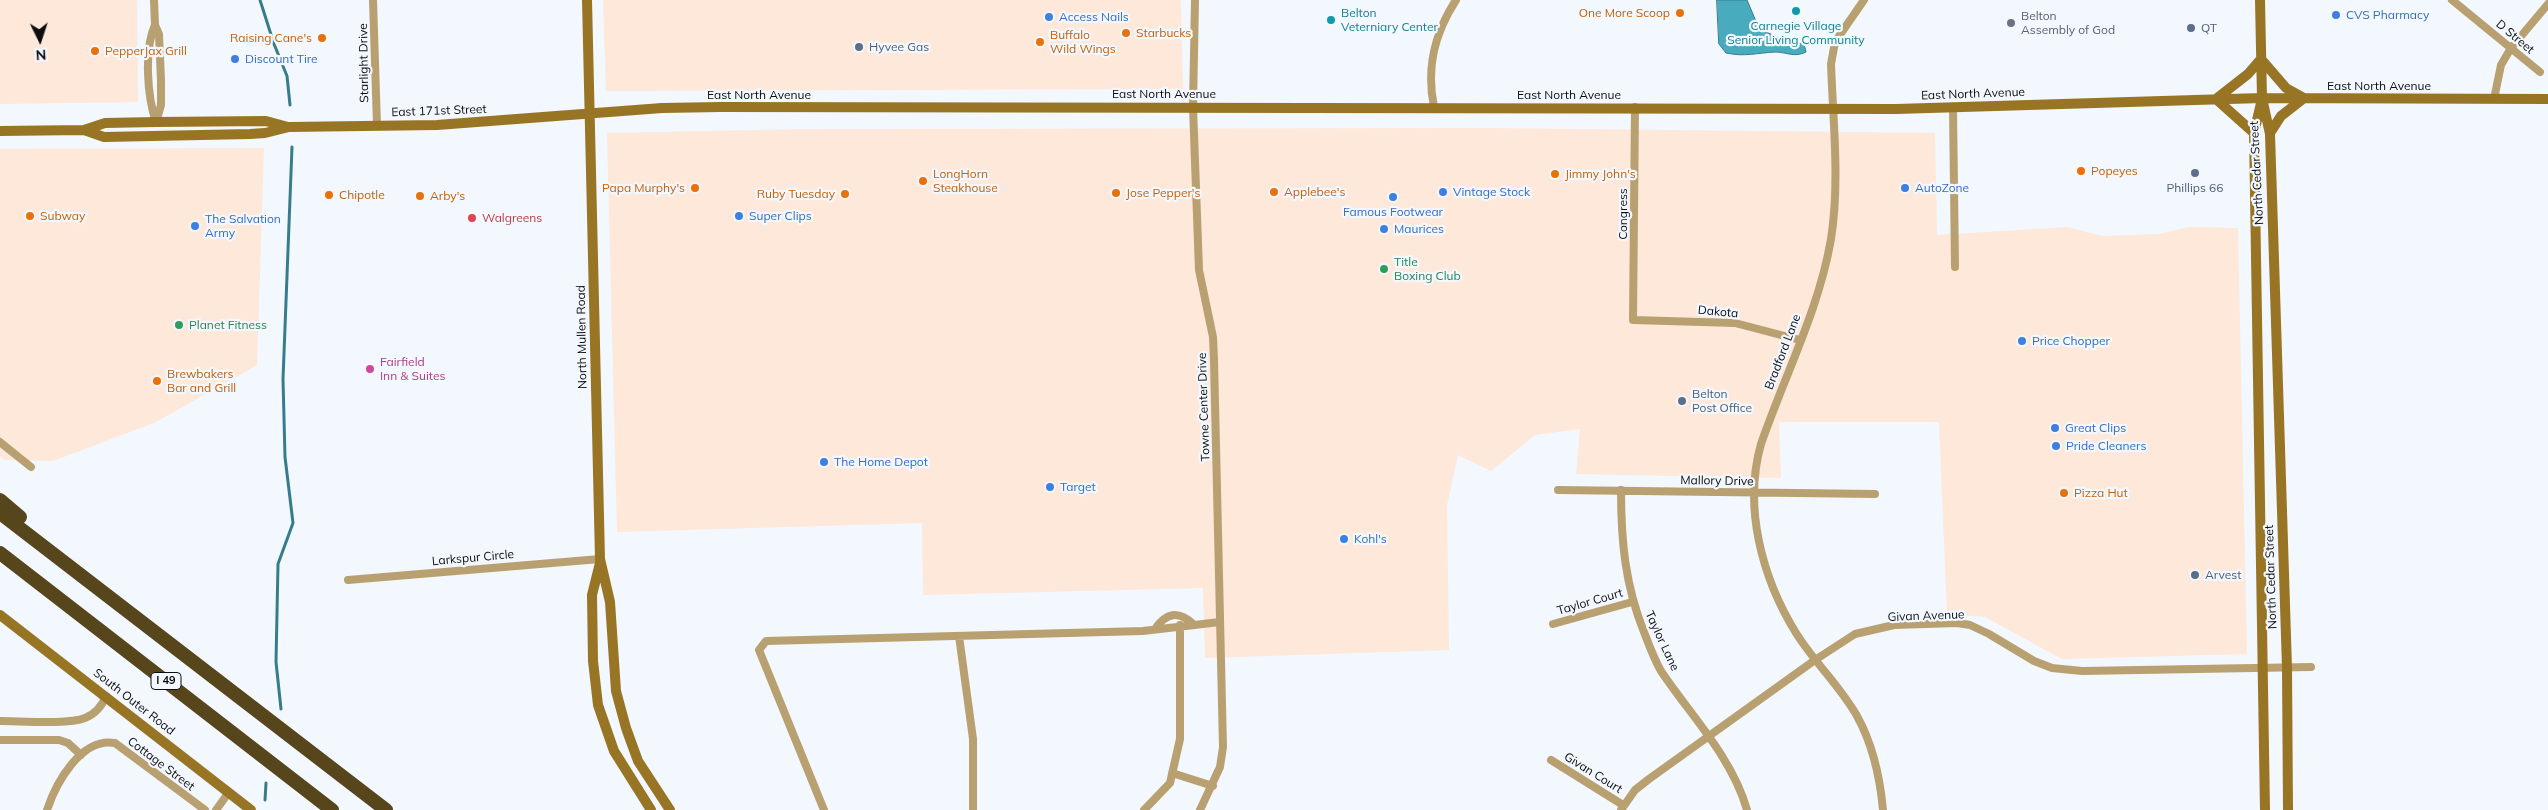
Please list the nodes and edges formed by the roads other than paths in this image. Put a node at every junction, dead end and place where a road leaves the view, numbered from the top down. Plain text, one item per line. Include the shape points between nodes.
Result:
1 (154, 0) edge
2 (374, 0) edge
3 (587, 0) edge
4 (1195, 0) edge
5 (1456, 0) edge
6 (1864, 0) edge
7 (2260, 0) edge
8 (2452, 0) edge
9 (2548, 4) edge
10 (155, 25) junction
11 (2511, 48) junction
12 (2261, 59) junction
13 (2540, 72) dead end
14 (2262, 98) junction
15 (2304, 98) junction
16 (2216, 99) junction
17 (2494, 99) junction
18 (2548, 99) edge
19 (1193, 107) junction
20 (1434, 107) junction
21 (1635, 107) junction
22 (1953, 108) junction
23 (1833, 109) junction
24 (589, 114) junction
25 (247, 121) junction
26 (156, 122) junction
27 (377, 125) junction
28 (289, 127) junction
29 (84, 130) junction
30 (0, 131) edge
31 (2254, 133) junction
32 (2270, 134) junction
33 (156, 136) junction
34 (1956, 267) dead end
35 (1633, 320) joint
36 (1800, 340) junction
37 (0, 442) edge
38 (32, 467) dead end
39 (1558, 490) dead end
40 (1621, 490) junction
41 (1753, 493) junction
42 (1875, 494) dead end
43 (0, 500) edge
44 (0, 513) edge
45 (0, 553) edge
46 (600, 559) junction
47 (348, 580) dead end
48 (1632, 602) junction
49 (0, 615) edge
50 (1220, 622) junction
51 (1193, 624) junction
52 (1554, 624) dead end
53 (1180, 625) junction
54 (1155, 629) junction
55 (959, 636) junction
56 (192, 659) junction
57 (1815, 660) junction
58 (2264, 668) junction
59 (2286, 668) junction
60 (2311, 668) dead end
61 (106, 696) junction
62 (0, 721) edge
63 (1708, 735) junction
64 (0, 740) edge
65 (81, 754) junction
66 (1551, 760) dead end
67 (1172, 773) junction
68 (1213, 786) junction
69 (229, 792) junction
70 (1622, 807) edge
71 (48, 810) edge
72 (205, 810) edge
73 (216, 810) edge
74 (251, 810) edge
75 (332, 810) edge
76 (386, 810) edge
77 (651, 810) edge
78 (670, 810) edge
79 (824, 810) edge
80 (973, 810) edge
81 (1144, 810) edge
82 (1200, 810) edge
83 (1747, 810) edge
84 (1883, 810) edge
85 (2266, 810) edge
86 (2288, 810) edge

1 - 10 street
2 - 27 street, Starlight Drive
3 - 24 main road, North Mullen Road
4 - 19 street, Towne Center Drive
5 - 20 street via 1433,50 1430,75
6 - 23 street, Bradford Lane via 1835,42 1831,64
7 - 12 main road
8 - 11 street, D Street
9 - 11 street
10 - 26 street via 159,34 161,80 161,105
10 - 26 street via 149,38 150,105
11 - 13 street, D Street
11 - 17 street via 2501,65
12 - 14 main road
12 - 15 main road via 2282,85
12 - 16 main road via 2248,74
14 - 15 main road, East North Avenue
14 - 16 main road, East North Avenue
14 - 31 main road, North Cedar Street
14 - 32 main road, North Cedar Street
15 - 17 main road, East North Avenue
15 - 32 main road via 2282,116
16 - 22 main road, East North Avenue
16 - 31 main road
17 - 18 main road, East North Avenue
19 - 20 main road, East North Avenue
19 - 24 main road, East North Avenue via 720,107
19 - 50 street, Towne Center Drive via 1199,270 1213,337
20 - 21 main road, East North Avenue
21 - 23 main road, East North Avenue
21 - 35 street, Congress
22 - 23 main road, East North Avenue
22 - 34 street
23 - 36 street, Bradford Lane via 1831,238 1823,275
24 - 27 main road, East 171st Street via 437,125
24 - 46 main road, North Mullen Road
25 - 26 main road, East 171st Street
25 - 28 main road, East 171st Street via 266,121
25 - 33 main road via 227,126 172,127
26 - 29 main road, East 171st Street via 105,123
27 - 28 main road, East 171st Street
28 - 33 main road, East 171st Street via 264,133
29 - 30 main road, East 171st Street
29 - 33 main road, East 171st Street via 104,136
31 - 58 main road, North Cedar Street
32 - 59 main road, North Cedar Street
35 - 36 street, Dakota via 1735,323
36 - 41 street, Bradford Lane via 1754,466
37 - 38 street
39 - 40 street, Mallory Drive
40 - 41 street, Mallory Drive
40 - 48 street, Taylor Lane via 1621,537
41 - 42 street, Mallory Drive
41 - 57 street, Bradford Lane via 1760,545 1770,579 1786,615
43 - 56 highway
44 - 56 highway, I 49
45 - 75 highway, I 49
46 - 47 street, Larkspur Circle
46 - 77 main road via 592,596 593,661 598,705 614,751
46 - 78 main road via 610,602 616,691 626,728 638,761
48 - 52 street, Taylor Court
48 - 63 street, Taylor Lane via 1660,669
49 - 61 main road, South Outer Road
50 - 51 street
50 - 68 street, Towne Center Drive via 1223,747
51 - 53 street
51 - 54 street via 1176,614 1166,616
53 - 54 street
53 - 67 street via 1180,739
54 - 55 street
55 - 79 street via 766,641 759,650
55 - 80 street via 973,739
56 - 76 highway, I 49
57 - 58 street, Givan Avenue via 1855,634 1894,625 1957,623 1989,634 2052,668 2082,671
57 - 63 street, Givan Avenue
57 - 84 street, Bradford Lane via 1865,732 1877,766
58 - 59 street, Givan Avenue
58 - 85 main road, North Cedar Street
59 - 60 street, Givan Avenue
59 - 86 main road, North Cedar Street
61 - 62 street via 94,713 79,720
61 - 69 main road, South Outer Road
63 - 70 street, Givan Avenue via 1649,779
63 - 83 street, Taylor Lane via 1736,780
64 - 65 street via 59,740
65 - 71 street, Cottage Street via 54,792
65 - 72 street, Cottage Street via 106,741 115,743
66 - 70 street, Givan Court
67 - 68 street
67 - 81 street via 1170,783
68 - 82 street, Towne Center Drive
69 - 73 street
69 - 74 main road, South Outer Road

